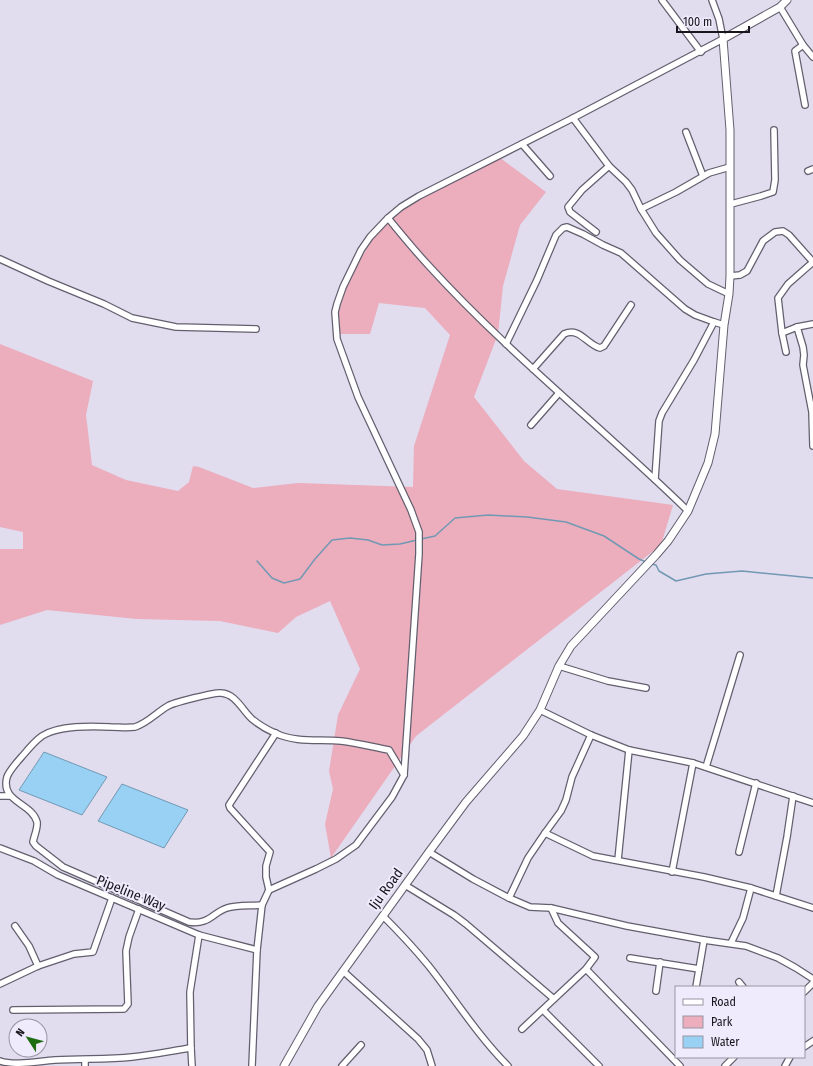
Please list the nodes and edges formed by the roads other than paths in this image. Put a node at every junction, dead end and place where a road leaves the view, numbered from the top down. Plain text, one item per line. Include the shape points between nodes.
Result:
1 (662, 0) edge
2 (712, 0) edge
3 (787, 0) edge
4 (780, 7) junction
5 (723, 39) junction
6 (803, 45) junction
7 (701, 52) junction
8 (813, 57) edge
9 (805, 105) dead end
10 (573, 118) junction
11 (774, 130) dead end
12 (686, 132) dead end
13 (522, 144) junction
14 (610, 166) junction
15 (730, 167) junction
16 (550, 176) dead end
17 (703, 176) junction
18 (731, 204) junction
19 (641, 209) junction
20 (388, 218) junction
21 (596, 232) dead end
22 (0, 259) edge
23 (813, 262) edge
24 (730, 276) junction
25 (729, 294) junction
26 (631, 305) dead end
27 (714, 322) junction
28 (813, 324) edge
29 (724, 325) junction
30 (797, 327) junction
31 (256, 329) dead end
32 (782, 333) junction
33 (506, 344) junction
34 (786, 352) dead end
35 (533, 369) junction
36 (559, 393) junction
37 (531, 425) dead end
38 (813, 446) edge
39 (655, 479) junction
40 (688, 511) junction
41 (740, 655) dead end
42 (558, 666) junction
43 (646, 688) dead end
44 (540, 710) junction
45 (276, 733) junction
46 (591, 735) junction
47 (628, 750) junction
48 (693, 763) junction
49 (706, 767) junction
50 (404, 775) junction
51 (756, 783) junction
52 (0, 796) edge
53 (10, 796) junction
54 (793, 796) junction
55 (813, 803) edge
56 (545, 833) junction
57 (0, 848) edge
58 (429, 852) junction
59 (739, 852) dead end
60 (618, 860) junction
61 (672, 872) junction
62 (405, 885) junction
63 (751, 888) junction
64 (270, 890) junction
65 (776, 896) junction
66 (112, 898) junction
67 (509, 898) junction
68 (262, 905) junction
69 (139, 908) junction
70 (551, 908) junction
71 (813, 908) edge
72 (383, 916) junction
73 (15, 926) dead end
74 (199, 935) junction
75 (704, 940) junction
76 (731, 943) junction
77 (257, 950) junction
78 (630, 958) dead end
79 (660, 962) junction
80 (38, 966) junction
81 (586, 969) junction
82 (699, 969) junction
83 (343, 971) junction
84 (813, 979) edge
85 (813, 983) edge
86 (0, 984) edge
87 (696, 986) edge
88 (805, 991) edge
89 (656, 992) dead end
90 (554, 999) junction
91 (13, 1010) dead end
92 (543, 1010) junction
93 (522, 1029) dead end
94 (361, 1045) dead end
95 (191, 1048) junction
96 (733, 1058) edge
97 (4, 1063) edge
98 (85, 1063) edge
99 (35, 1064) edge
100 (192, 1066) edge
101 (252, 1066) edge
102 (284, 1066) edge
103 (342, 1066) edge
104 (432, 1066) edge
105 (508, 1066) edge
106 (599, 1066) edge
107 (680, 1066) edge
108 (724, 1066) edge

1 - 7 street
2 - 5 street
3 - 4 main road
4 - 5 main road
4 - 6 street
5 - 7 street
5 - 15 main road, Iju Road via 730,130
6 - 8 street
6 - 9 street via 795,51
7 - 10 street
10 - 13 street
10 - 14 street
11 - 18 street via 773,192
12 - 17 street
13 - 16 street
13 - 20 street via 419,196
14 - 19 street via 632,190
14 - 21 street via 582,190 568,207 570,212
15 - 17 street
15 - 18 main road, Iju Road
17 - 19 street
18 - 24 main road, Iju Road
19 - 25 street via 656,233 680,260 708,284
20 - 33 street via 429,267
20 - 50 street via 361,250 343,287 335,312 337,339 358,397 419,532
22 - 31 street via 132,318 176,327
23 - 24 street via 789,235 783,231 775,232 763,241 747,271
23 - 32 street via 788,284 778,298
24 - 25 main road, Iju Road
25 - 29 main road, Iju Road
26 - 35 street via 604,346 596,347 574,331 569,332 564,334
27 - 29 street
27 - 33 street via 685,309 622,252 567,227 556,235
27 - 39 street via 662,413 659,421
28 - 30 street
29 - 40 main road, Iju Road via 715,434 708,463
30 - 32 street
30 - 38 street via 803,348 803,365 812,412
32 - 34 street
33 - 35 street
35 - 36 street
36 - 37 street
36 - 39 street
39 - 40 street
40 - 42 main road, Iju Road via 668,541 571,646
41 - 49 street
42 - 43 street
42 - 44 main road, Iju Road
44 - 46 street
44 - 58 main road, Iju Road via 523,736 466,802
45 - 50 street via 300,740 341,741 389,750
45 - 53 street via 252,719 232,697 220,692 212,693 170,704 152,718 127,728 88,726 45,734 8,775 5,783
45 - 64 street via 229,805 270,852 266,877
46 - 47 street
46 - 56 street via 572,777 561,811
47 - 48 street
47 - 60 street
48 - 49 street
48 - 61 street
49 - 51 street
50 - 64 street via 392,797 356,845 316,870
51 - 54 street
51 - 59 street
52 - 53 street
53 - 68 street via 35,817 37,823 33,842 63,867 172,915 198,923 227,908
54 - 55 street
54 - 65 street
56 - 60 street via 593,856
56 - 67 street via 528,858
57 - 66 street, Pipeline Way
58 - 62 main road, Iju Road
58 - 67 street
60 - 61 street
61 - 63 street
62 - 72 main road, Iju Road
62 - 90 street via 466,924
63 - 65 street
63 - 76 street via 743,918
64 - 68 street
65 - 71 street
66 - 69 street, Pipeline Way
66 - 80 street via 93,952 74,954
67 - 70 street via 530,907
68 - 77 street
69 - 74 street, Pipeline Way
69 - 91 street via 126,951 128,1004 124,1009
70 - 75 street via 627,926
70 - 81 street via 558,923 595,957
72 - 83 main road, Iju Road
72 - 105 street via 428,965 492,1050
73 - 80 street via 29,946
74 - 77 street, Pipeline Way
74 - 95 street via 190,992
75 - 76 street
75 - 82 street
76 - 84 street via 778,958
77 - 101 street
78 - 79 street
79 - 82 street
79 - 89 street
80 - 86 street
81 - 90 street
81 - 107 street
82 - 87 street
83 - 102 main road, Iju Road via 318,1006
83 - 104 street via 418,1039 427,1050
85 - 88 street
90 - 92 street
92 - 93 street
92 - 106 street
94 - 103 street
95 - 98 street
95 - 100 street
96 - 108 street
97 - 99 street
98 - 99 street via 57,1060

